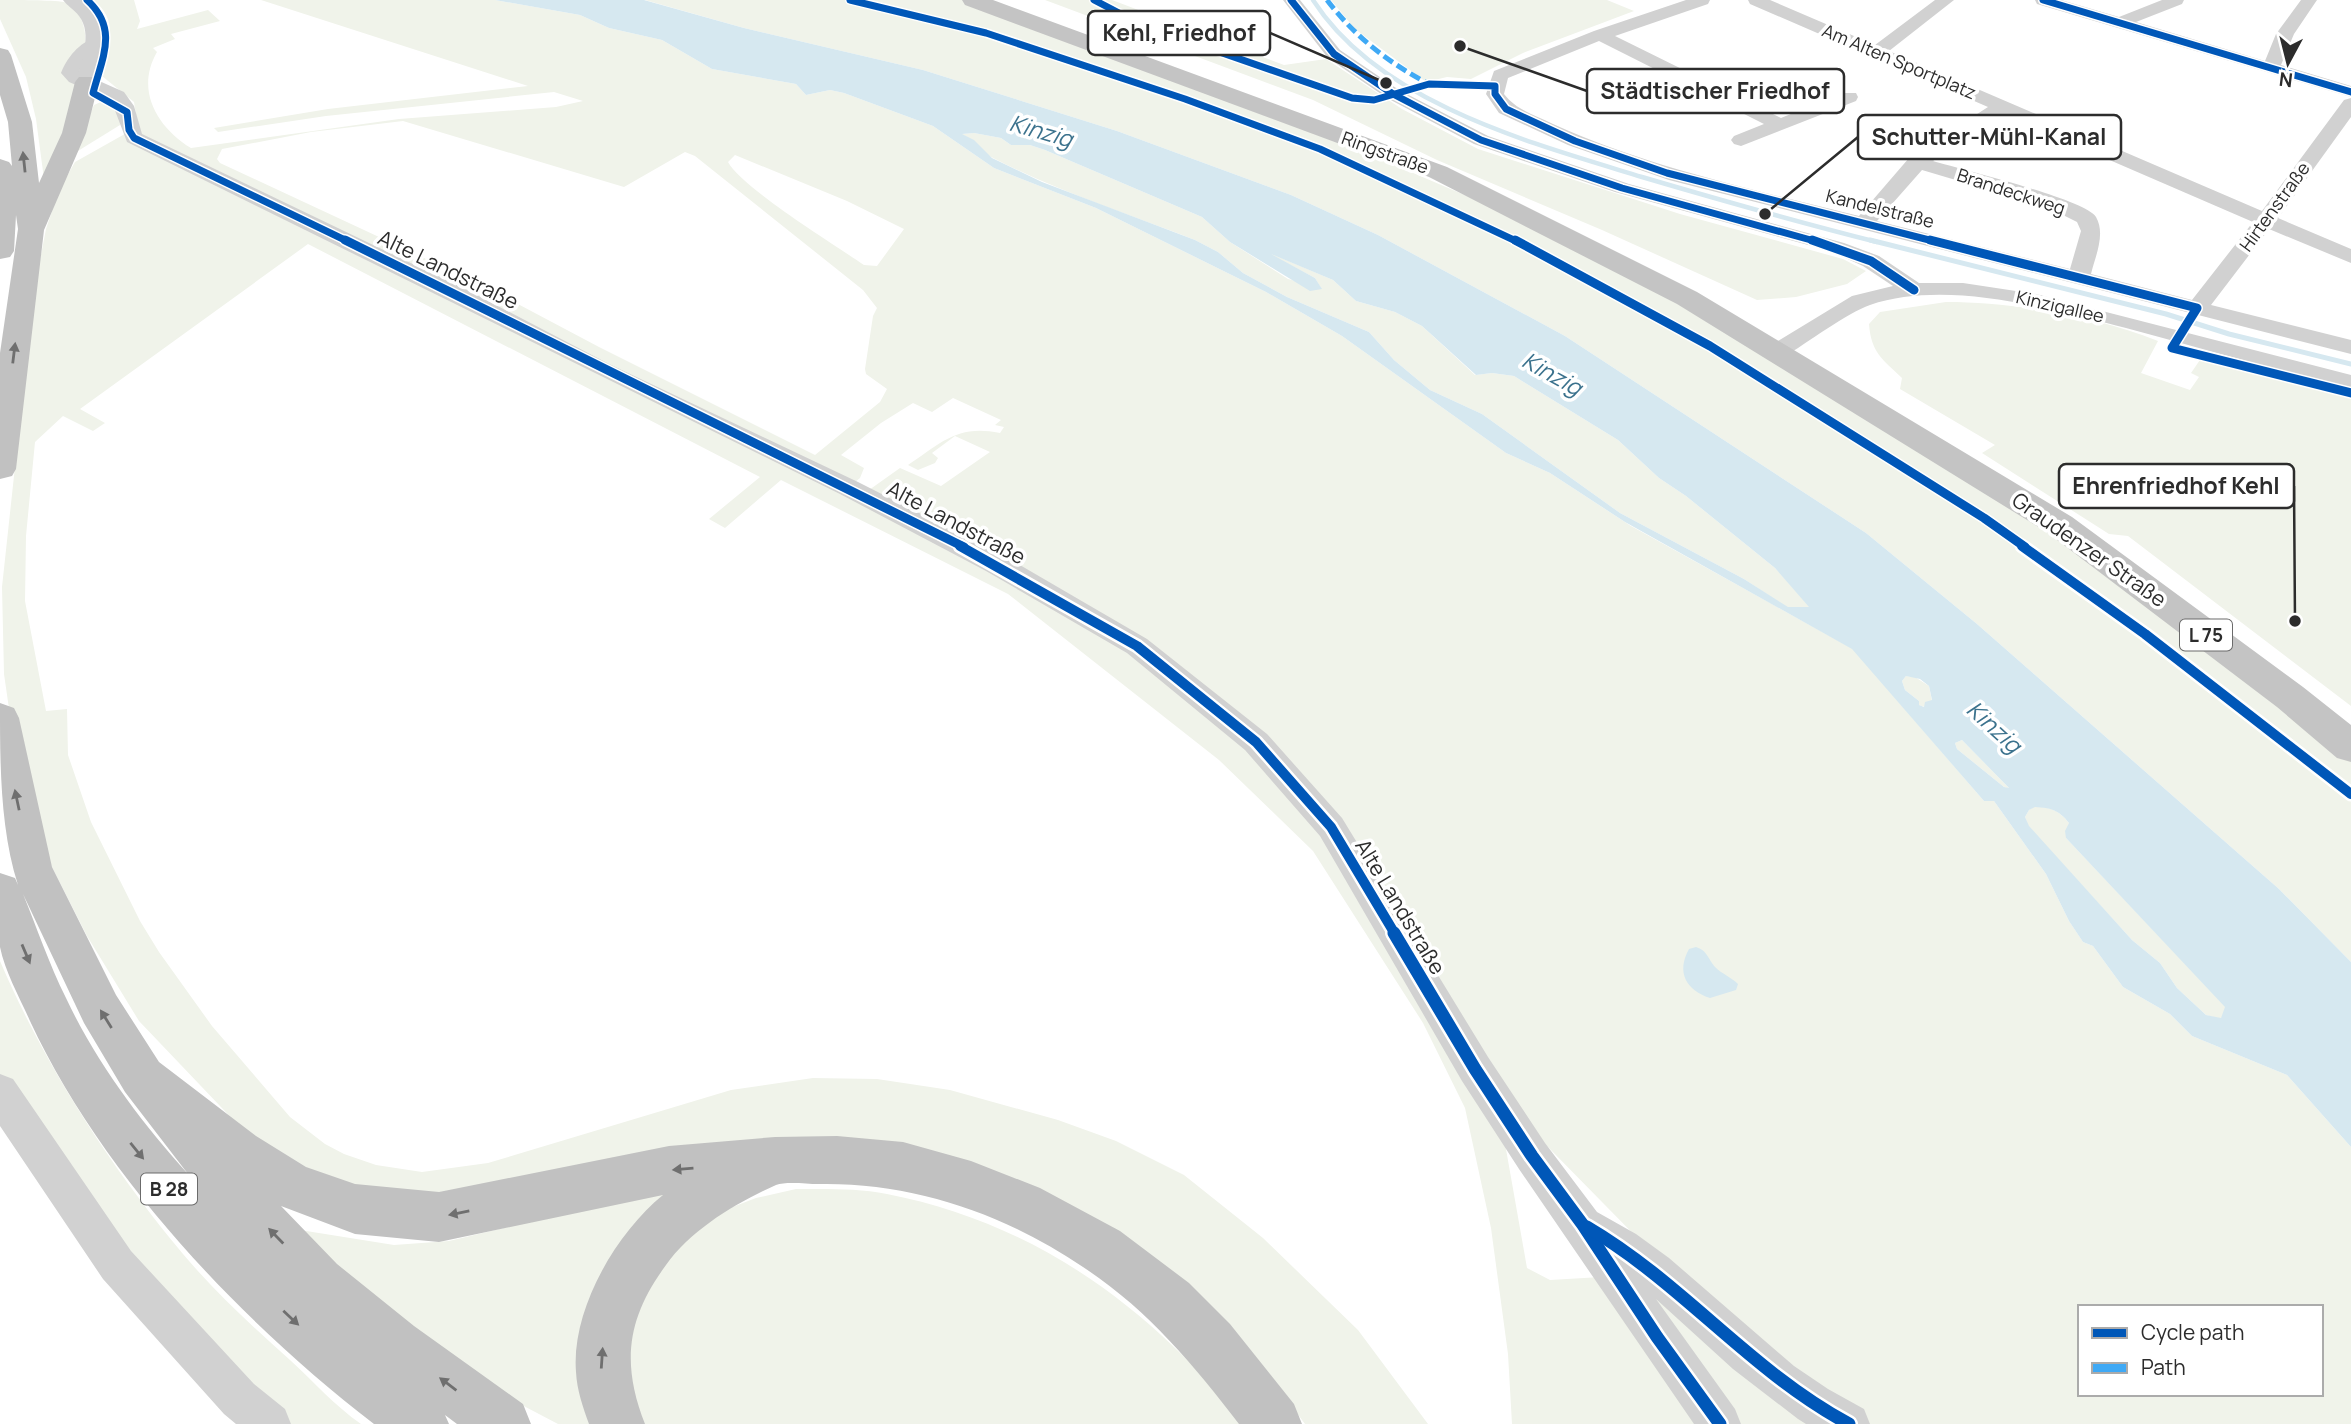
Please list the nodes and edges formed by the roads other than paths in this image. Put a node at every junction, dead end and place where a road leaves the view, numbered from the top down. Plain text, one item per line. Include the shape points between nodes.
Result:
1 (73, 0) edge
2 (973, 0) edge
3 (1291, 0) edge
4 (1702, 0) edge
5 (1946, 0) edge
6 (2043, 0) edge
7 (2176, 0) edge
8 (2309, 0) edge
9 (1767, 1) edge
10 (2118, 24) junction
11 (1600, 35) junction
12 (1876, 52) junction
13 (0, 55) edge
14 (2270, 69) junction
15 (87, 82) junction
16 (2351, 92) edge
17 (116, 94) junction
18 (1849, 97) dead end
19 (2351, 104) edge
20 (2003, 106) junction
21 (82, 113) junction
22 (1779, 124) junction
23 (1741, 139) dead end
24 (1916, 162) junction
25 (0, 165) edge
26 (2265, 220) junction
27 (1866, 223) junction
28 (31, 229) junction
29 (0, 251) edge
30 (2351, 257) edge
31 (2080, 277) junction
32 (1914, 290) junction
33 (2197, 308) junction
34 (2351, 347) edge
35 (1776, 352) junction
36 (2351, 382) edge
37 (0, 469) edge
38 (0, 718) edge
39 (2351, 747) edge
40 (0, 891) edge
41 (142, 1077) junction
42 (0, 1091) edge
43 (775, 1161) junction
44 (1583, 1225) junction
45 (270, 1424) edge
46 (421, 1424) edge
47 (503, 1424) edge
48 (617, 1424) edge
49 (1274, 1424) edge
50 (1720, 1424) edge
51 (1849, 1424) edge

1 - 15 street via 84,6 94,21 96,43
2 - 35 main road, Ringstraße / L 75 via 1438,172 1687,298
3 - 32 street via 1334,54 1393,94 1481,140 1622,188 1837,247 1871,261
4 - 11 street, Kandelstraße
5 - 12 street
6 - 10 street
7 - 10 street
8 - 14 street via 2285,34
9 - 12 street, Am Alten Sportplatz
10 - 14 street
11 - 22 street
11 - 27 street, Kandelstraße via 1500,75 1495,86 1499,101 1506,109 1575,141 1651,168
12 - 20 street, Am Alten Sportplatz
28 -> 13 highway via 20,122
14 - 16 street
15 - 17 street
15 - 21 highway
17 - 21 highway via 96,99
17 - 44 street, Alte Landstraße via 124,103 134,138 151,148 849,488 996,564 1137,646 1256,742 1331,827 1475,1069
18 - 22 street
19 - 26 street, Hirtenstraße
20 - 24 street
20 - 26 street, Am Alten Sportplatz
21 - 28 highway
22 - 23 street
24 - 27 street
24 - 31 street, Brandeckweg via 2054,203 2086,218 2091,231
25 - 29 highway via 4,201
26 - 30 street, Am Alten Sportplatz
26 - 33 street, Hirtenstraße
27 - 31 street, Kandelstraße
37 -> 28 highway
31 - 33 street, Kandelstraße
32 - 35 street, Kinzigallee via 1860,301
32 - 36 street, Kinzigallee via 2021,297
33 - 34 street, Kandelstraße
35 - 39 main road, Graudenzer Straße / L 75 via 2060,525
41 -> 38 highway, B 28 via 100,1009 32,867
40 -> 46 highway, B 28 via 57,1027 111,1119 190,1215 290,1318
43 -> 41 highway via 669,1170 439,1217 355,1209 292,1186 239,1153
47 -> 41 highway, B 28 via 319,1282 233,1192
42 - 45 street via 117,1265 239,1399
48 -> 43 highway via 608,1407 601,1367 604,1337 615,1299 636,1261 671,1221
43 - 49 highway via 903,1166 971,1185 1040,1213 1102,1249 1170,1301 1211,1343
44 - 50 street, Alte Landstraße
44 - 51 street via 1616,1241 1769,1371

